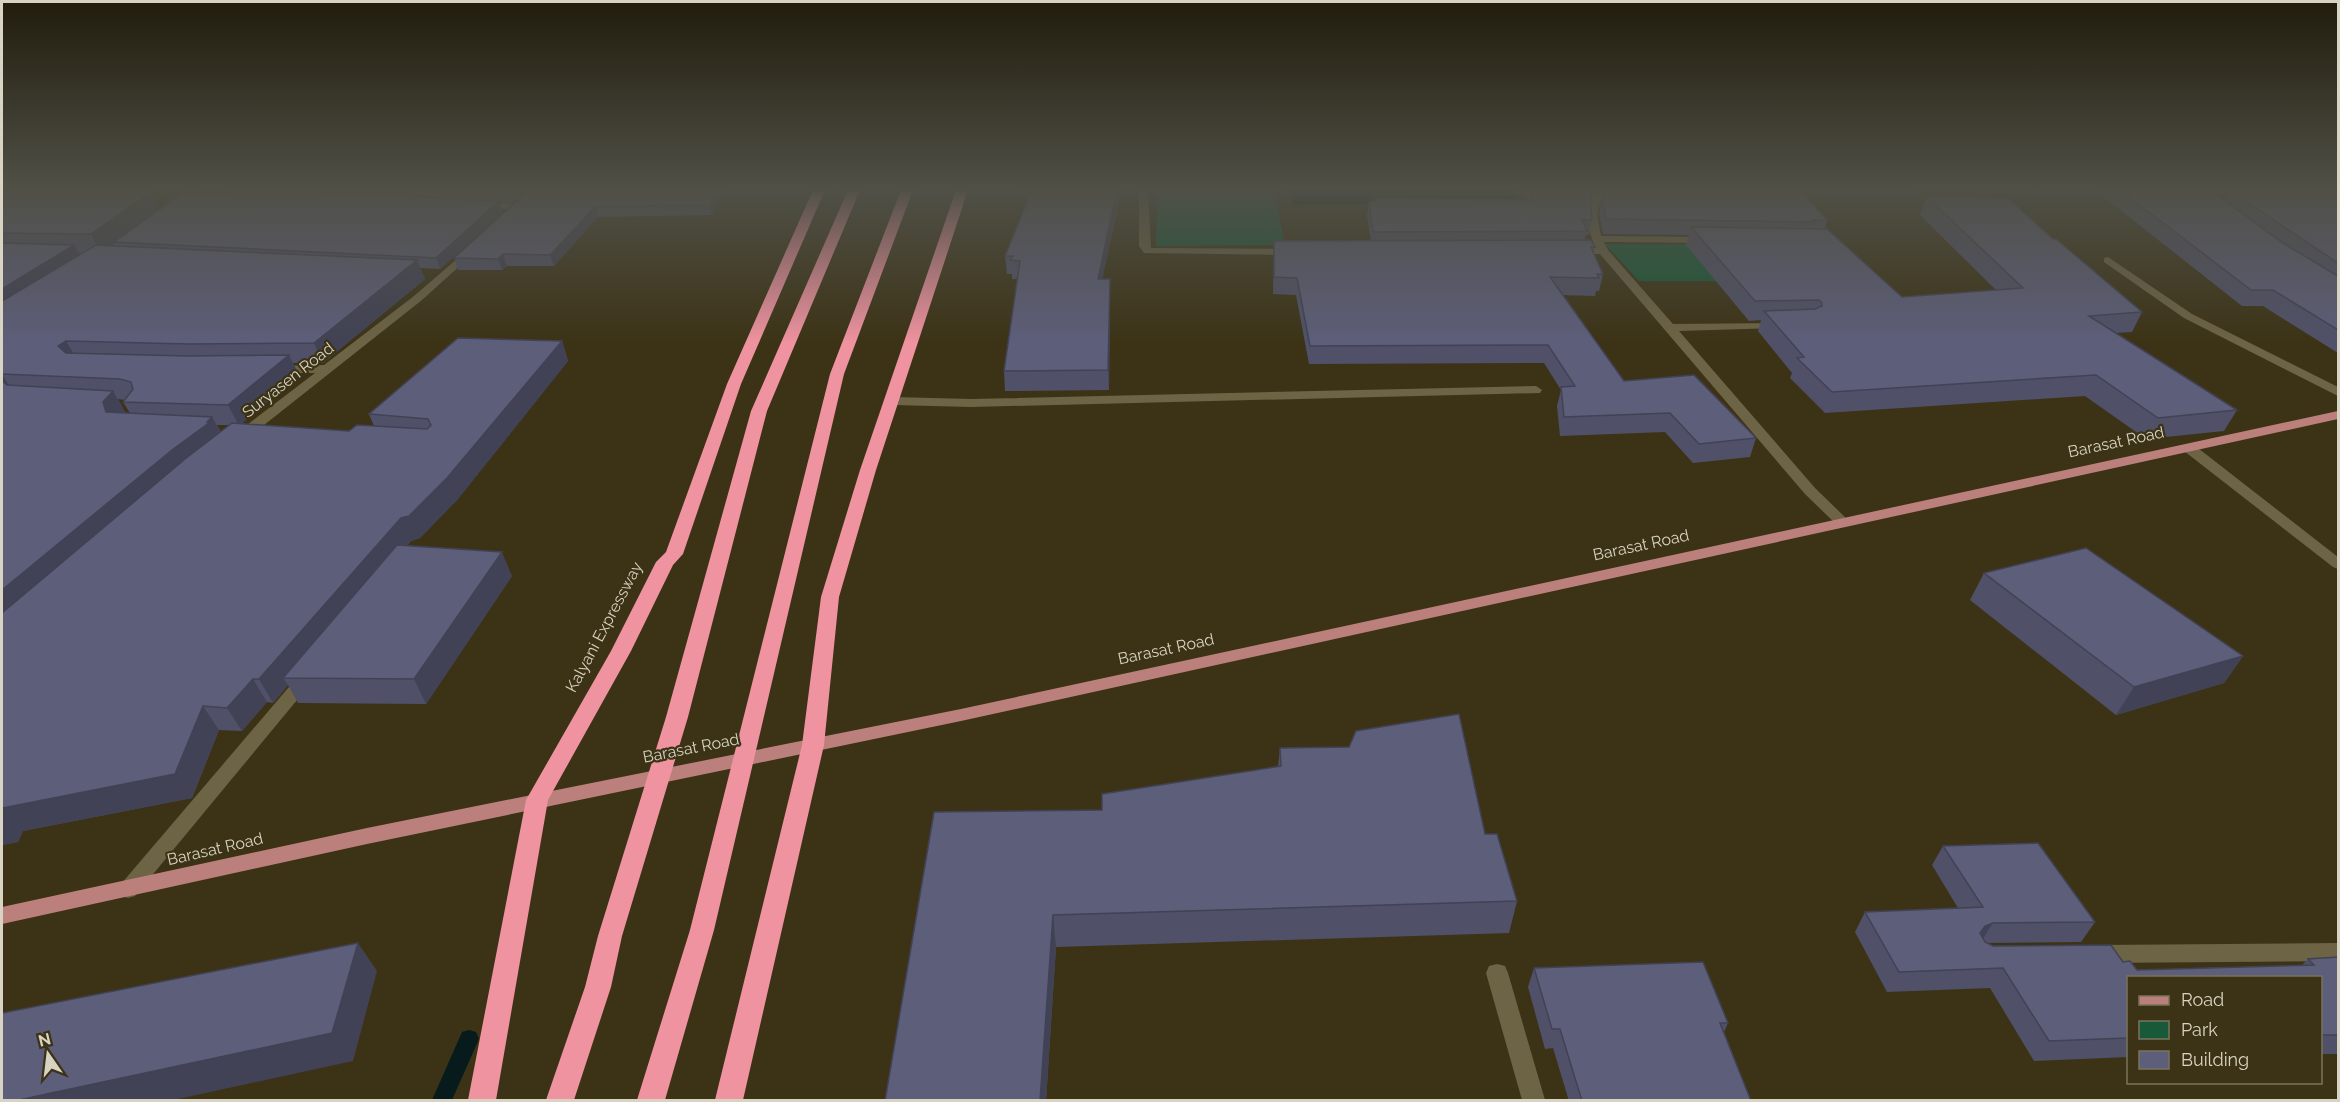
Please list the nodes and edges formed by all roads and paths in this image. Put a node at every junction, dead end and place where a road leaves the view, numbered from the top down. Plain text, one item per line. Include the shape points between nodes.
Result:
1 (796, 241) edge
2 (830, 241) edge
3 (887, 241) edge
4 (945, 241) edge
5 (1144, 241) edge
6 (1598, 241) edge
7 (478, 244) edge
8 (1604, 251) junction
9 (1299, 252) edge
10 (1557, 252) edge
11 (2108, 260) dead end
12 (422, 273) edge
13 (446, 274) junction
14 (1785, 325) edge
15 (1671, 328) junction
16 (258, 369) edge
17 (329, 369) junction
18 (1536, 390) dead end
19 (2338, 392) edge
20 (893, 401) junction
21 (2338, 415) edge
22 (223, 432) edge
23 (247, 432) junction
24 (270, 434) edge
25 (228, 447) edge
26 (2189, 448) junction
27 (1843, 523) junction
28 (2338, 564) edge
29 (319, 663) edge
30 (813, 745) junction
31 (537, 800) junction
32 (128, 890) junction
33 (2, 916) edge
34 (2338, 952) edge
35 (2075, 954) edge
36 (1497, 974) dead end
37 (482, 1101) edge
38 (560, 1101) edge
39 (651, 1101) edge
40 (729, 1101) edge
41 (1534, 1101) edge

1 - 31 highway, Kalyani Expressway via 734,384 674,554 665,562 621,651
2 - 38 highway via 759,411 677,717 598,987
3 - 39 highway via 837,374 702,930
4 - 20 highway
5 - 9 street via 1148,251
6 - 8 street
7 - 13 street, Suryasen Road
8 - 10 street
8 - 15 street
11 - 19 street via 2188,316
12 - 13 street
13 - 17 street, Suryasen Road
14 - 15 street
15 - 27 street via 1810,491
16 - 17 street
17 - 23 street, Suryasen Road
18 - 20 street via 982,403
20 - 30 highway via 830,597
21 - 26 main road, Barasat Road
22 - 23 street
23 - 24 street
23 - 25 street, Suryasen Road
26 - 27 main road, Barasat Road
26 - 28 street
27 - 30 main road, Barasat Road
29 - 32 street
30 - 31 main road, Barasat Road
30 - 40 highway
31 - 32 main road, Barasat Road
31 - 37 highway, Kalyani Expressway
32 - 33 main road, Barasat Road
34 - 35 street
36 - 41 street

